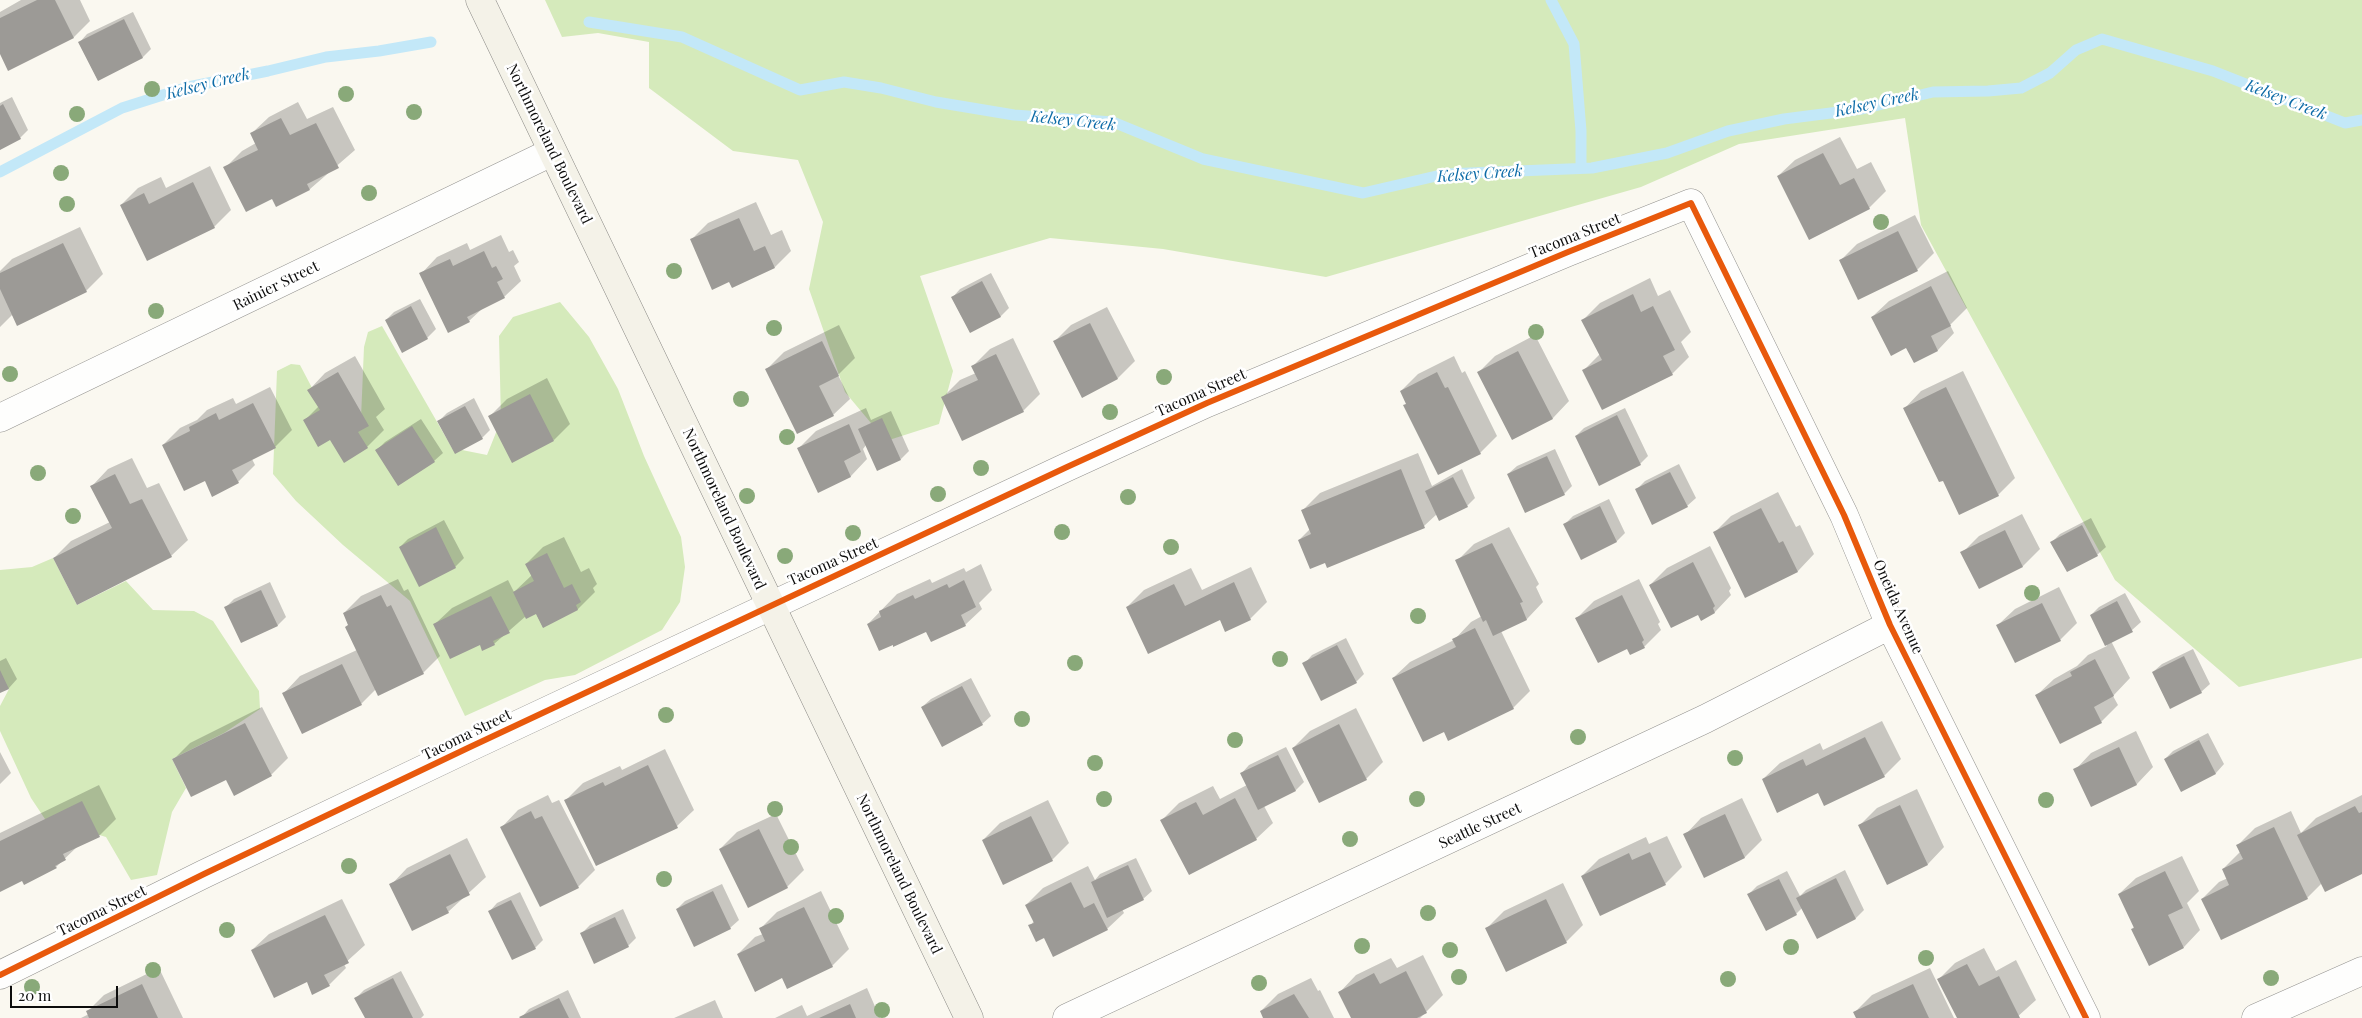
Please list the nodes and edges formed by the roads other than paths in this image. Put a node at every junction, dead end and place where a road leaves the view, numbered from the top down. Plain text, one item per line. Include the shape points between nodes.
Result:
1 (480, 0) edge
2 (552, 152) junction
3 (1691, 203) joint
4 (0, 418) edge
5 (769, 605) junction
6 (1890, 625) junction
7 (2362, 971) edge
8 (0, 975) edge
9 (969, 1018) edge
10 (1067, 1018) edge
11 (2086, 1018) edge
12 (2256, 1018) edge

1 - 2 street, Northmoreland Boulevard
2 - 4 street, Rainier Street
2 - 5 street, Northmoreland Boulevard
3 - 5 street, Tacoma Street via 1207,403
3 - 6 street, Oneida Avenue via 1844,514
5 - 8 street, Tacoma Street
5 - 9 street, Northmoreland Boulevard
6 - 10 street, Seattle Street via 1706,719
6 - 11 street, Oneida Avenue
7 - 12 street

